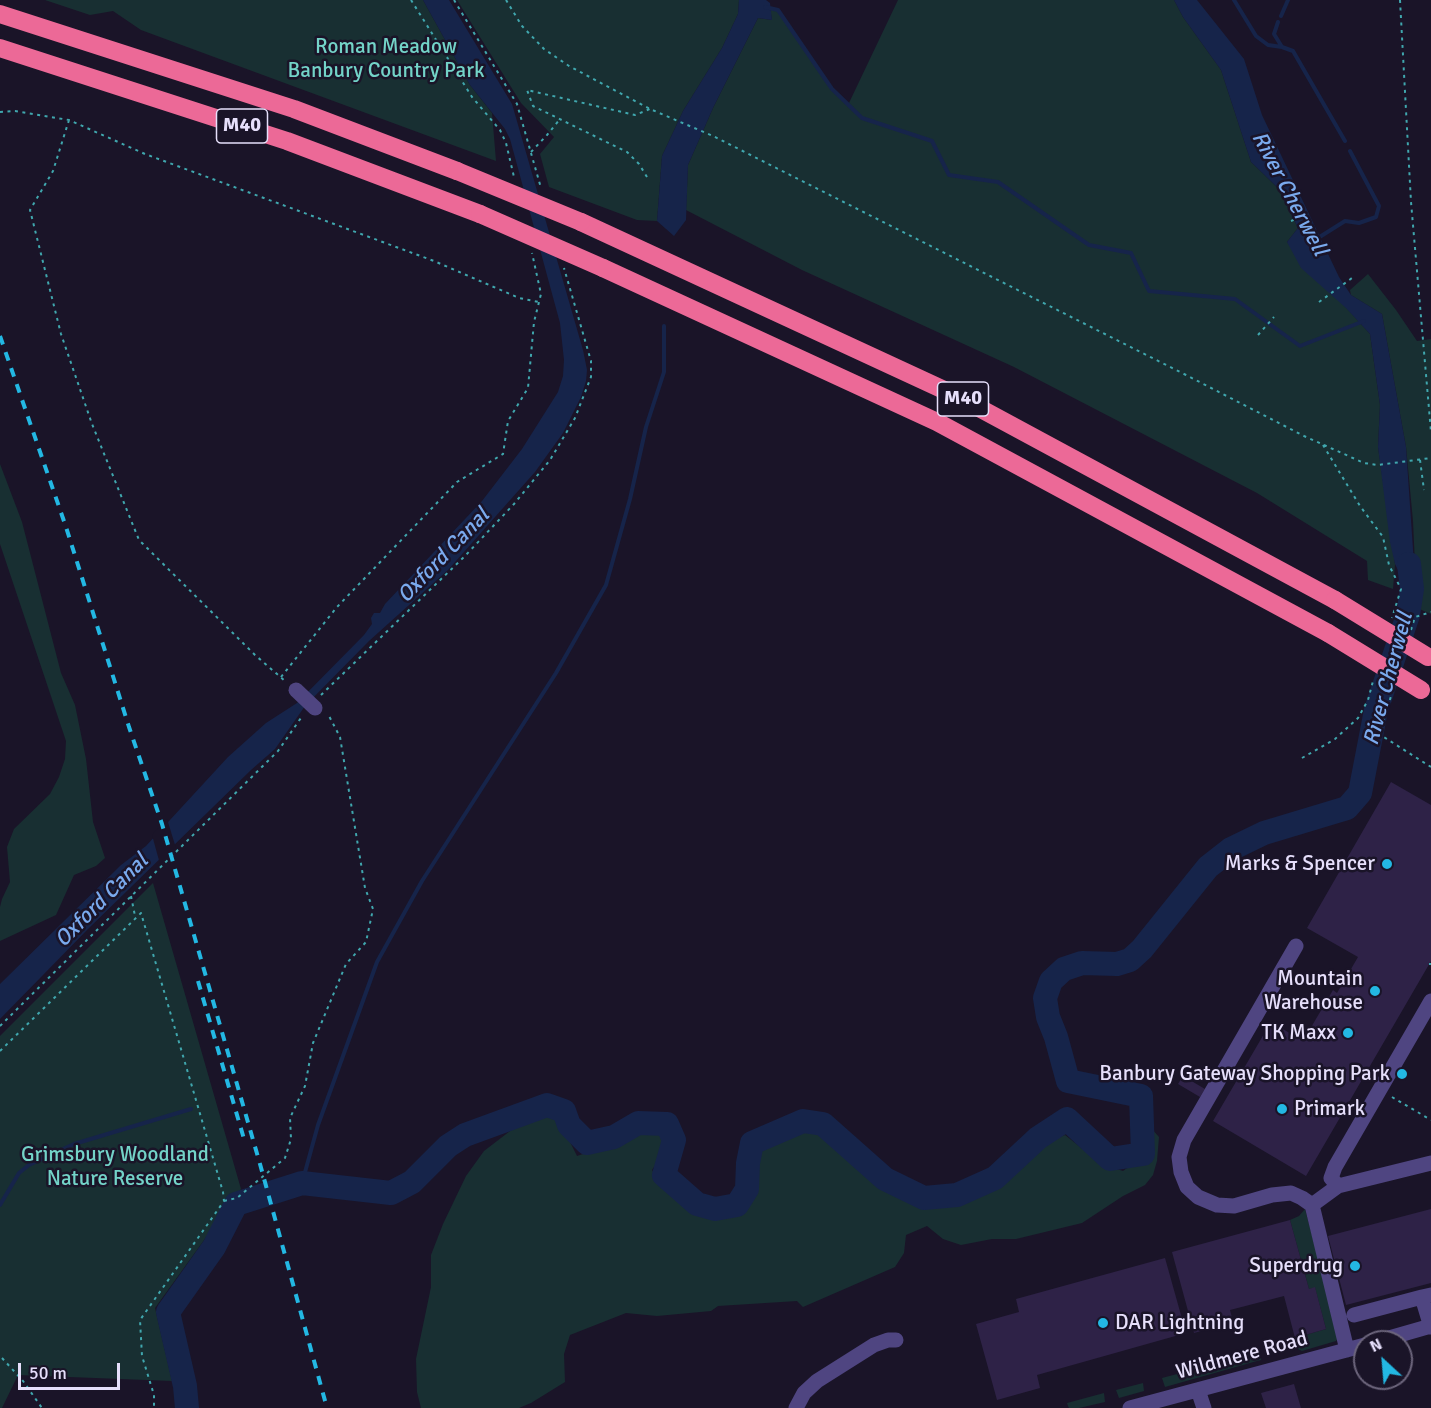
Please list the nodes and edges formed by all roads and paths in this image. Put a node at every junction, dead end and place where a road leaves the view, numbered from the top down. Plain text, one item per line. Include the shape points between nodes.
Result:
1 (411, 0) edge
2 (454, 0) edge
3 (506, 0) edge
4 (1400, 0) edge
5 (0, 14) edge
6 (0, 48) edge
7 (650, 109) junction
8 (0, 112) edge
9 (560, 119) junction
10 (69, 120) junction
11 (531, 152) junction
12 (647, 177) dead end
13 (514, 178) dead end
14 (544, 198) dead end
15 (1311, 213) dead end
16 (1291, 221) dead end
17 (530, 247) dead end
18 (564, 267) dead end
19 (1352, 278) dead end
20 (539, 302) junction
21 (1319, 302) dead end
22 (1274, 317) dead end
23 (1258, 335) dead end
24 (1431, 432) edge
25 (1431, 458) edge
26 (1420, 460) junction
27 (1424, 490) dead end
28 (1431, 612) edge
29 (1415, 617) dead end
30 (1429, 658) edge
31 (281, 678) junction
32 (296, 690) joint
33 (1426, 694) edge
34 (312, 707) junction
35 (1379, 734) dead end
36 (1431, 766) edge
37 (131, 896) junction
38 (135, 916) junction
39 (1296, 946) dead end
40 (1431, 1001) edge
41 (0, 1026) edge
42 (0, 1051) edge
43 (1380, 1089) junction
44 (1431, 1120) edge
45 (1431, 1163) edge
46 (1338, 1186) junction
47 (224, 1201) junction
48 (1312, 1205) junction
49 (1427, 1296) edge
50 (1354, 1315) dead end
51 (1431, 1327) edge
52 (1413, 1332) edge
53 (896, 1340) dead end
54 (1353, 1348) edge
55 (1347, 1350) junction
56 (2, 1358) dead end
57 (1198, 1390) junction
58 (42, 1408) edge
59 (154, 1408) edge
60 (796, 1408) edge
61 (1130, 1408) edge
62 (1204, 1408) edge

1 - 13 path via 472,97 500,130
2 - 11 path via 517,104
3 - 7 path via 522,26 544,49
4 - 24 path via 1411,202
5 - 30 highway, M40, bridge via 294,109 580,222 957,396 1335,600
6 - 33 highway, M40, bridge via 287,141 480,214 603,268 937,422 1328,633
7 - 9 path via 635,116 526,90 533,106
7 - 26 path via 713,136 1304,436 1364,463
8 - 10 path
9 - 11 path
9 - 12 path via 627,152
10 - 20 path via 144,154 434,261 519,298
10 - 31 path via 53,171 30,210 61,334 92,424 139,540
11 - 14 path
15 - 16 path
17 - 20 path via 541,294
18 - 34 path via 591,361 591,377 575,418 550,460 514,504
19 - 21 path
20 - 31 path via 528,388 508,421 503,454 457,482 337,607
22 - 23 path
25 - 26 path
26 - 27 path
28 - 29 path
31 - 32 path
32 - 34 street, bridge
34 - 37 path via 278,751
34 - 47 path via 328,714 340,737 365,888 373,909 366,942 346,964 313,1043 305,1086 290,1118 291,1139 285,1158 237,1198
35 - 36 path
37 - 38 path
37 - 41 path
38 - 42 path
38 - 47 path via 141,913
39 - 48 street via 1184,1140 1179,1157 1187,1187 1216,1205 1234,1206 1291,1193
40 - 43 street
43 - 44 path
43 - 46 street via 1335,1167 1332,1178
45 - 46 street
46 - 48 street
47 - 59 path via 140,1320 142,1356
48 - 55 street
49 - 50 street
49 - 51 street
51 - 52 street
53 - 60 street via 874,1345 817,1382 804,1393
54 - 55 street, Wildmere Road
55 - 57 street, Wildmere Road
56 - 58 path
57 - 61 street, Wildmere Road
57 - 62 street

